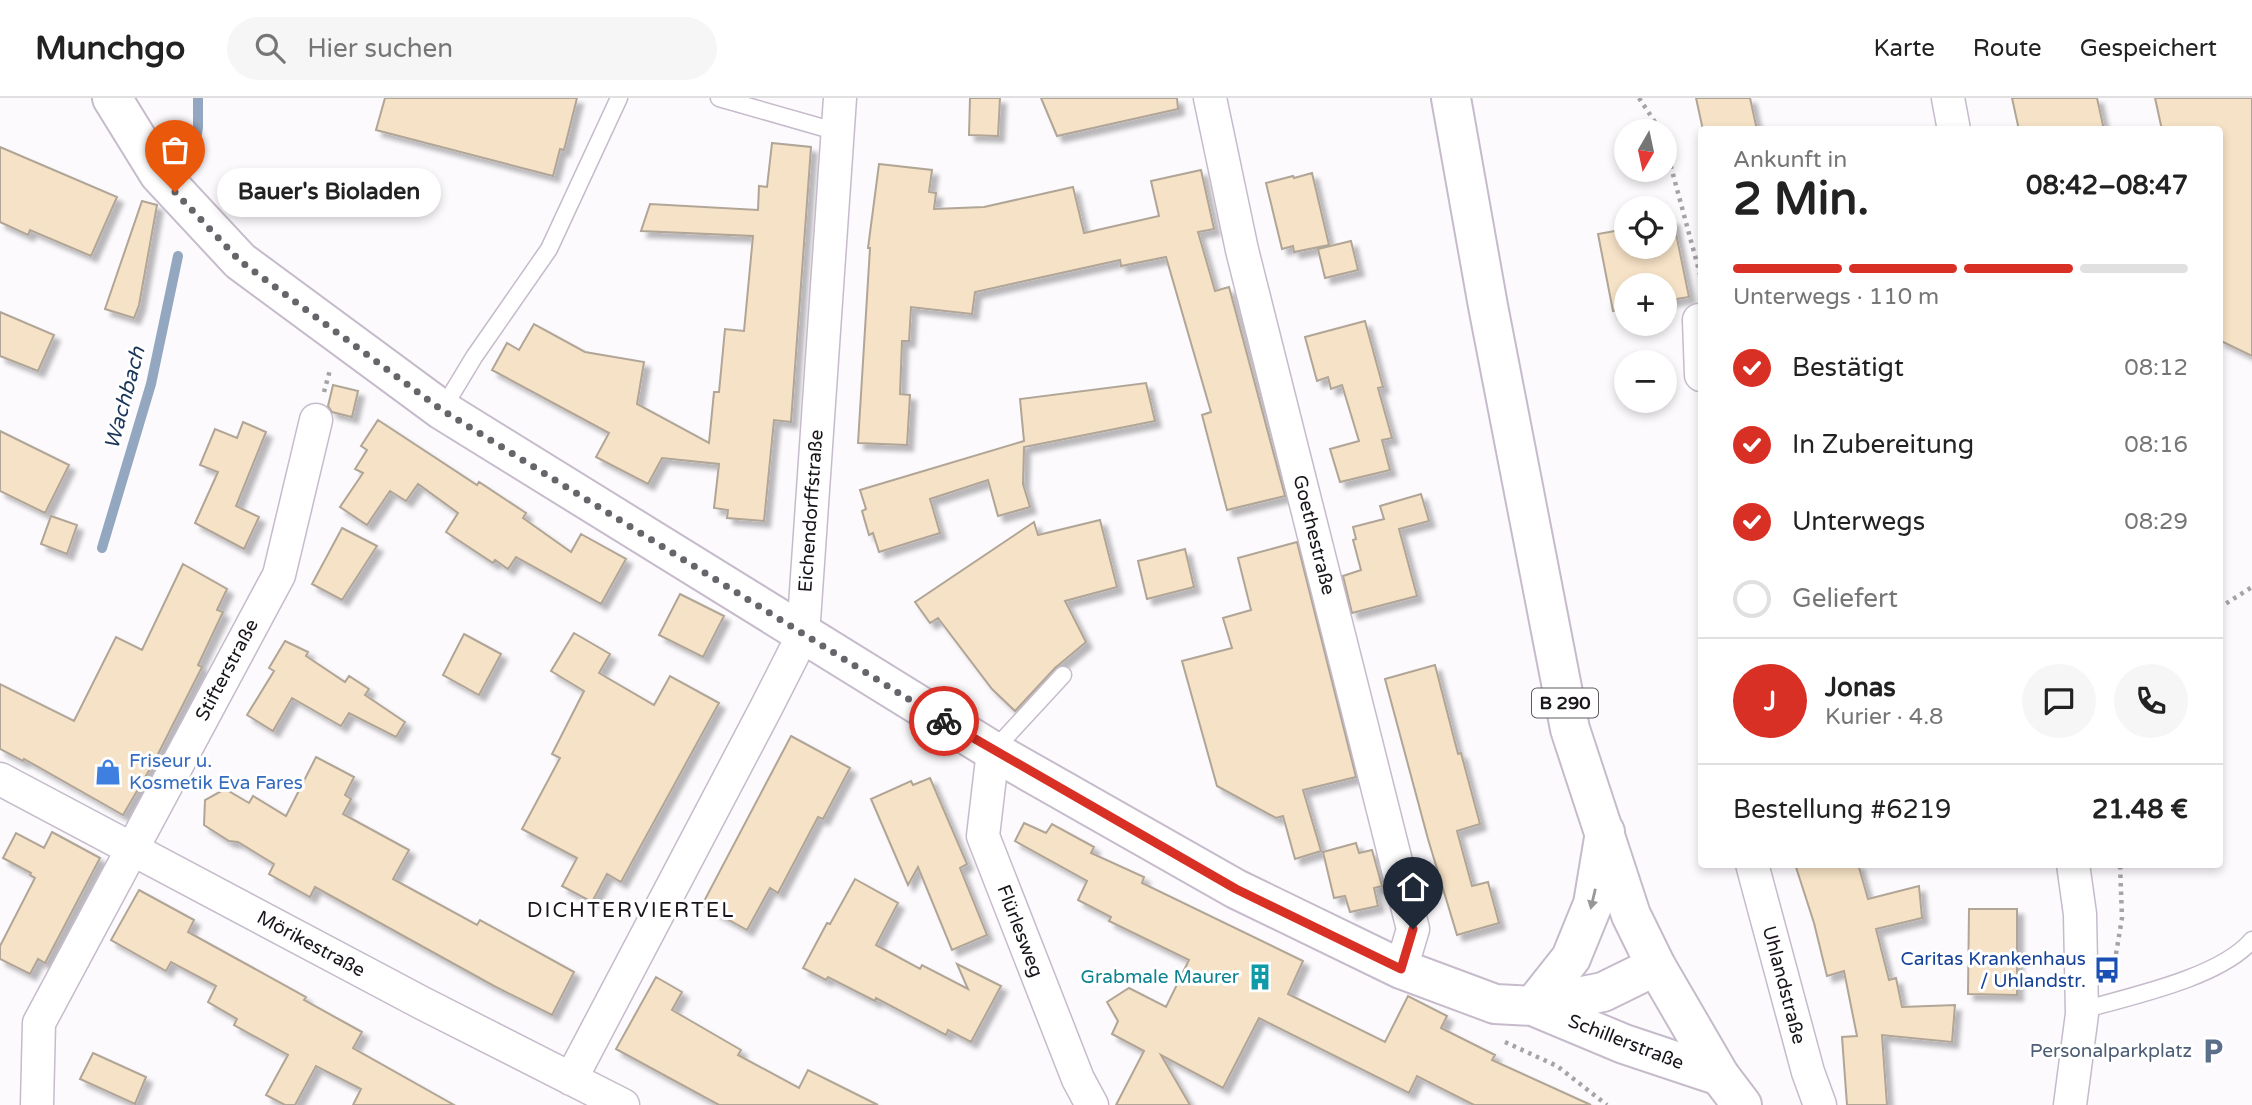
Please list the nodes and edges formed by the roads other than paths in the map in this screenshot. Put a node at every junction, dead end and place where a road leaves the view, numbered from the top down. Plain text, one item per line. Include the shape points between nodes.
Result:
1 (112, 98) edge
2 (620, 98) edge
3 (719, 98) edge
4 (840, 98) edge
5 (1210, 98) edge
6 (1451, 98) edge
7 (1948, 98) edge
8 (1953, 126) edge
9 (838, 132) junction
10 (442, 410) junction
11 (316, 420) road end
12 (803, 635) junction
13 (1063, 676) dead end
14 (993, 751) junction
15 (0, 779) edge
16 (1605, 832) junction
17 (131, 849) junction
18 (1753, 868) edge
19 (2074, 868) edge
20 (2251, 943) edge
21 (1656, 966) junction
22 (1401, 969) junction
23 (1533, 1006) junction
24 (2082, 1014) junction
25 (571, 1079) junction
26 (1731, 1090) edge
27 (37, 1105) edge
28 (623, 1105) edge
29 (1092, 1105) edge
30 (1820, 1105) edge
31 (2070, 1105) edge

1 - 10 street, Schillerstraße via 159,174 240,261
2 - 10 lane via 549,249
3 - 9 lane
4 - 9 street, Eichendorffstraße
5 - 22 street, Goethestraße via 1242,250 1413,929
6 - 16 street, B 290 via 1567,716
7 - 8 street
9 - 12 street, Eichendorffstraße
10 - 12 street, Schillerstraße
11 - 17 street, Stifterstraße via 279,575
12 - 14 street, Schillerstraße
12 - 25 street, Eichendorffstraße
13 - 14 lane
14 - 22 street, Schillerstraße via 1236,889
14 - 29 street, Flürlesweg via 983,836
15 - 17 street, Mörikestraße
16 - 21 street, B 290 via 1631,915
16 -> 23 street via 1593,904 1571,958
17 - 25 street, Mörikestraße
17 - 27 street, Stifterstraße via 39,1023
18 - 30 street, Uhlandstraße
19 - 24 street via 2080,914
20 - 24 lane via 2216,967
21 - 23 street, Schillerstraße via 1604,992
21 - 26 street, B 290
22 - 23 street, Schillerstraße via 1495,1004
23 - 26 street, Schillerstraße
24 - 31 street
25 - 28 street, Mörikestraße

